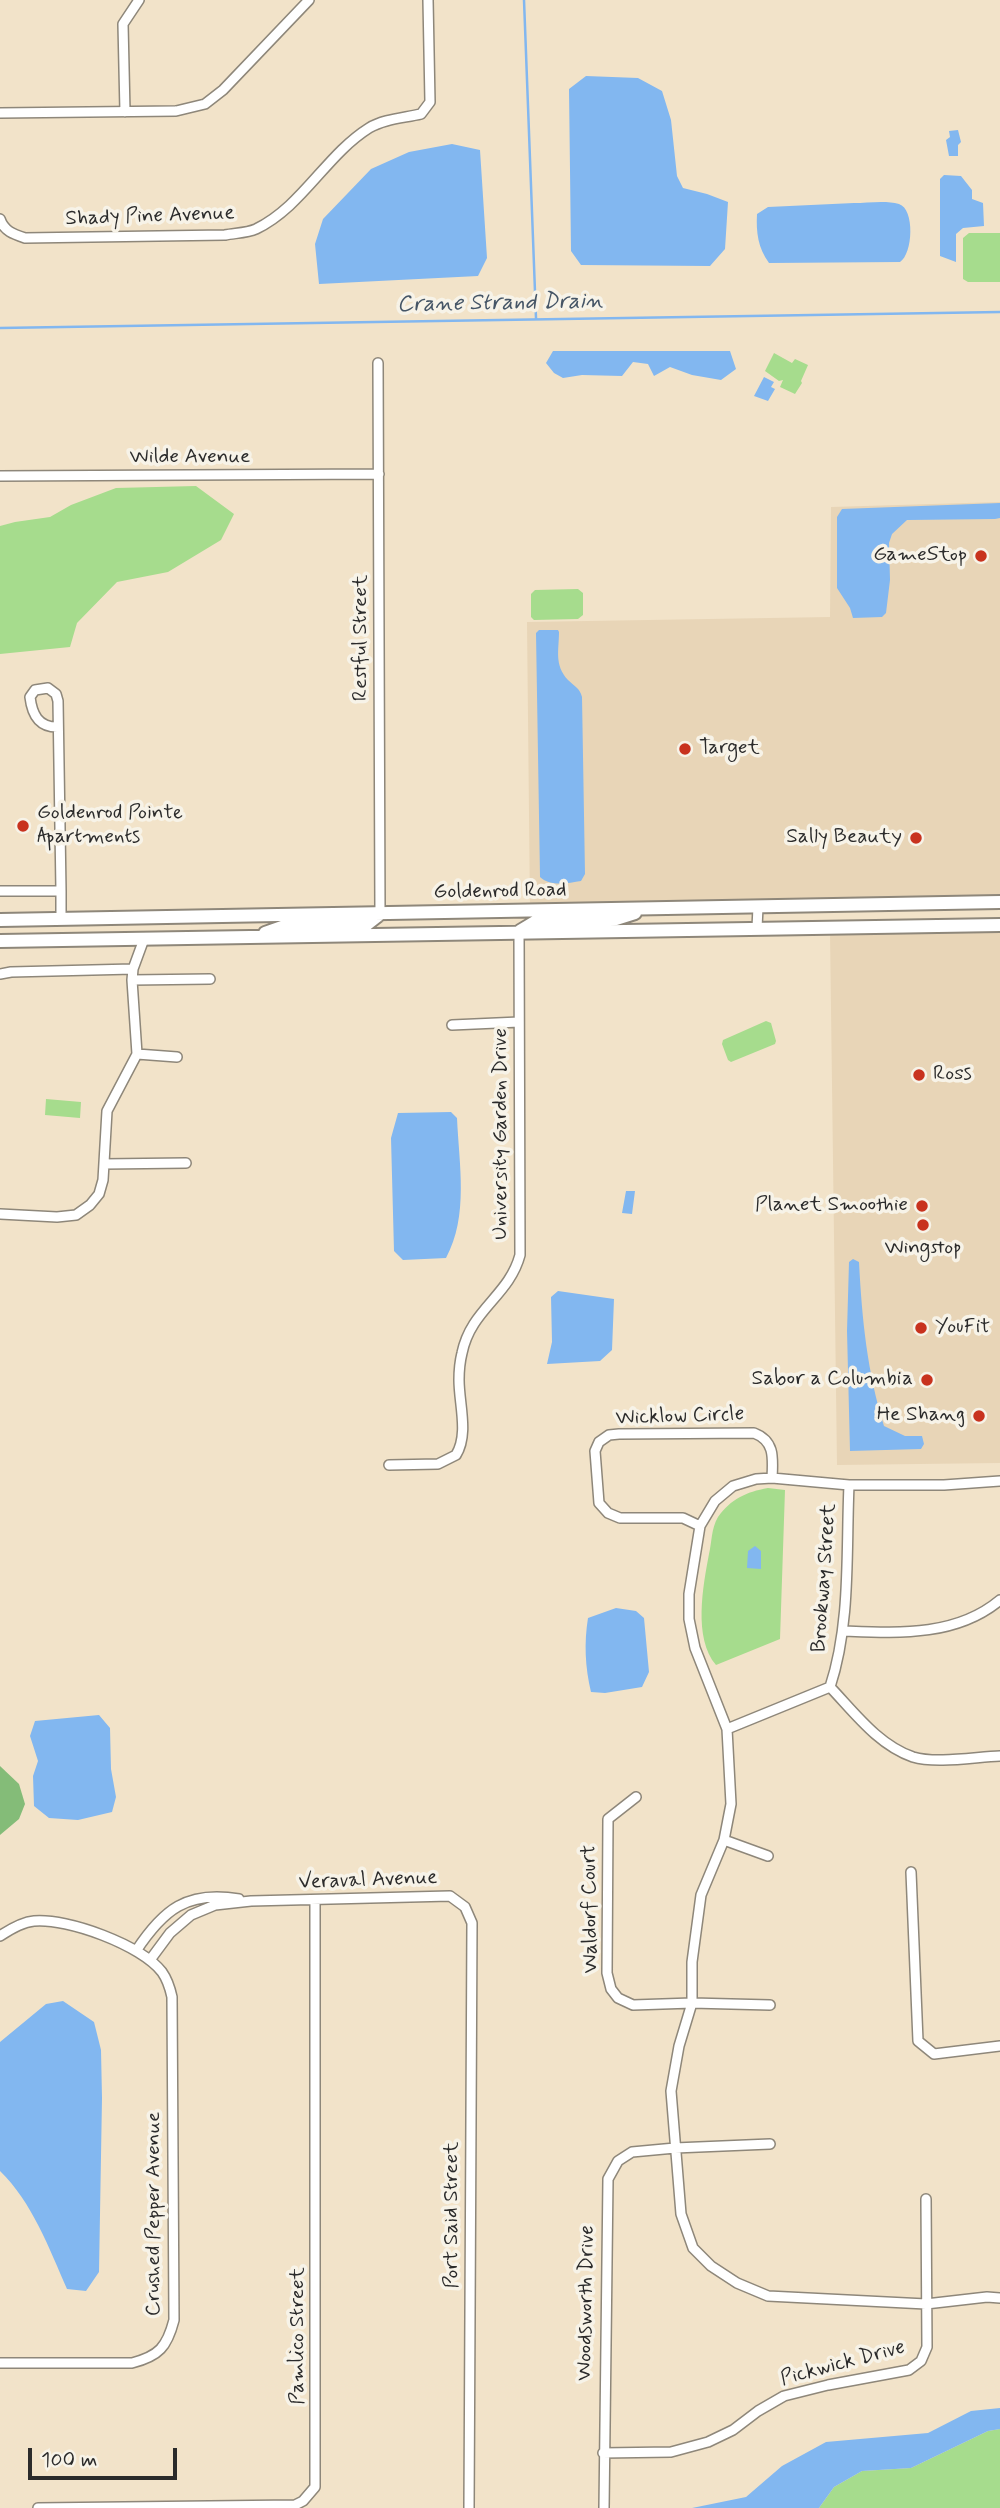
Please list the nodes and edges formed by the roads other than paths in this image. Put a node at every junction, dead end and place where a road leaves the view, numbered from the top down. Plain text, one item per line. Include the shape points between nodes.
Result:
1 (139, 0) edge
2 (309, 0) edge
3 (428, 0) edge
4 (125, 112) junction
5 (0, 113) edge
6 (0, 219) edge
7 (378, 363) dead end
8 (379, 474) junction
9 (0, 476) edge
10 (57, 727) junction
11 (0, 891) edge
12 (61, 891) junction
13 (1000, 902) edge
14 (758, 907) junction
15 (649, 909) junction
16 (380, 914) junction
17 (267, 916) junction
18 (61, 919) junction
19 (0, 920) edge
20 (997, 926) edge
21 (757, 928) junction
22 (519, 932) junction
23 (251, 937) junction
24 (144, 939) junction
25 (0, 941) edge
26 (133, 969) junction
27 (0, 974) edge
28 (210, 979) dead end
29 (132, 980) junction
30 (519, 1022) junction
31 (452, 1025) dead end
32 (136, 1054) junction
33 (177, 1057) dead end
34 (186, 1163) dead end
35 (104, 1164) junction
36 (0, 1214) edge
37 (388, 1465) dead end
38 (772, 1478) junction
39 (1000, 1481) edge
40 (849, 1485) junction
41 (700, 1526) junction
42 (1000, 1600) edge
43 (843, 1631) junction
44 (830, 1687) junction
45 (727, 1729) junction
46 (1000, 1756) edge
47 (636, 1797) dead end
48 (724, 1840) junction
49 (768, 1856) dead end
50 (911, 1872) dead end
51 (315, 1900) junction
52 (251, 1902) junction
53 (472, 1923) joint
54 (0, 1936) edge
55 (135, 1951) junction
56 (150, 1960) junction
57 (692, 2003) junction
58 (769, 2005) dead end
59 (1000, 2046) edge
60 (770, 2144) dead end
61 (675, 2148) junction
62 (926, 2199) dead end
63 (1000, 2298) edge
64 (926, 2304) junction
65 (0, 2363) edge
66 (603, 2453) junction
67 (38, 2508) edge
68 (469, 2508) edge
69 (604, 2508) edge

1 - 4 street via 124,24
2 - 4 street via 205,104 176,111
3 - 6 street, Shady Pine Avenue via 430,102 421,114 371,127 346,146 276,218 253,230 225,235 25,238 3,227
4 - 5 street
7 - 8 street, Restful Street
8 - 9 street, Wilde Avenue
8 - 16 street, Restful Street
10 - 10 street via 56,694 48,688 35,690 30,697 36,718 42,725
10 - 12 street
11 - 12 street
12 - 18 street
13 - 14 main road, Goldenrod Road
14 - 15 main road, Goldenrod Road
14 - 21 street
15 - 16 main road, Goldenrod Road
15 - 22 main road via 616,919 535,922
16 - 17 main road, Goldenrod Road
16 - 23 main road via 366,925 285,926
17 - 18 main road, Goldenrod Road
17 - 24 main road via 242,925 158,926
18 - 19 main road, Goldenrod Road
20 - 21 main road, Goldenrod Road
21 - 22 main road, Goldenrod Road
22 - 23 main road, Goldenrod Road
22 - 30 street, University Garden Drive
23 - 24 main road, Goldenrod Road
24 - 25 main road, Goldenrod Road
24 - 26 street
26 - 27 street
26 - 29 street
28 - 29 street
29 - 32 street
30 - 31 street
30 - 37 street, University Garden Drive via 521,1233 517,1265 470,1328 462,1350 458,1377 462,1441 456,1455 438,1464
32 - 33 street
32 - 35 street via 107,1111
34 - 35 street
35 - 36 street via 99,1194 81,1213 64,1217
38 - 40 street
38 - 41 street via 733,1486 715,1501
38 - 41 street, Wicklow Circle via 773,1454 762,1436 754,1433 619,1434 599,1443 595,1451 599,1503 608,1513 620,1518 683,1518
39 - 40 street
40 - 43 street, Brookway Street
41 - 45 street via 689,1619 695,1648
42 - 43 street via 939,1629 908,1634
43 - 44 street, Brookway Street
44 - 45 street
44 - 46 street via 877,1737 913,1757
45 - 48 street via 731,1804
47 - 57 street, Waldorf Court via 608,1819 607,1973 611,1989 633,2005
48 - 49 street
48 - 57 street via 701,1895
50 - 59 street via 918,2041 934,2054
51 - 52 street, Veraval Avenue
51 - 53 street, Veraval Avenue via 450,1896 465,1907
51 - 67 street, Pamlico Street via 314,2487 295,2505
52 - 55 street, Veraval Avenue via 221,1896 195,1898 170,1910
52 - 56 street, Veraval Avenue via 215,1905 191,1915
53 - 68 street, Port Said Street
54 - 55 street via 31,1921 57,1921 78,1925
55 - 56 street
56 - 65 street, Crushed Pepper Avenue via 161,1971 172,1997 174,2320 169,2340 148,2359 132,2363
57 - 58 street
57 - 61 street via 678,2046 671,2091
60 - 61 street, Woodsworth Drive
61 - 64 street via 681,2214 693,2248 737,2283 768,2296
61 - 66 street, Woodsworth Drive via 632,2152 618,2161 608,2179
62 - 64 street, Pickwick Drive
63 - 64 street
64 - 66 street, Pickwick Drive via 928,2347 921,2361 909,2370 784,2396 708,2442 671,2452
66 - 69 street, Woodsworth Drive

